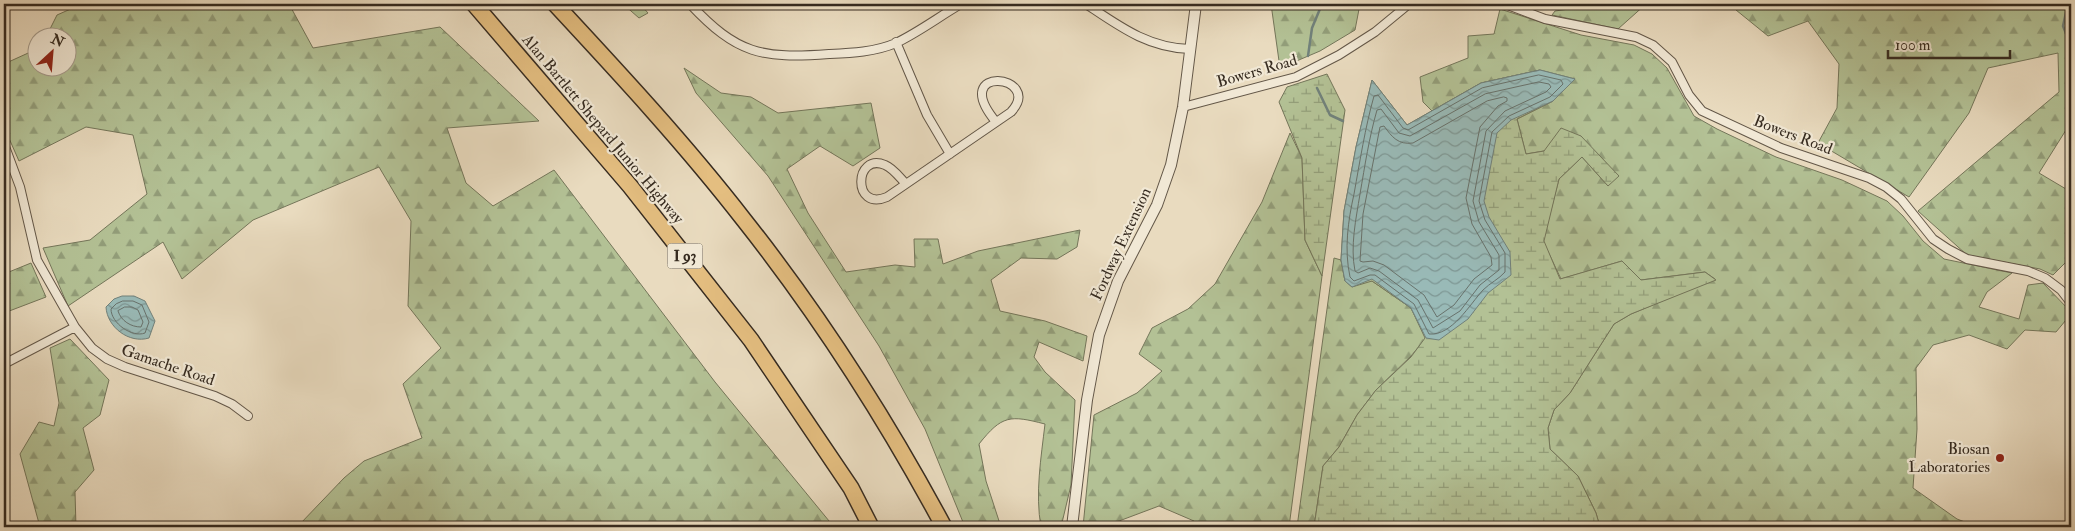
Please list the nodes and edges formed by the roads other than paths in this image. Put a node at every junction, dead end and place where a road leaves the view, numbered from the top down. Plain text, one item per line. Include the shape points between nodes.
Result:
1 (474, 4) edge
2 (555, 4) edge
3 (690, 4) edge
4 (961, 4) edge
5 (1086, 4) edge
6 (1196, 4) edge
7 (1410, 4) edge
8 (1505, 4) edge
9 (896, 42) junction
10 (1190, 49) junction
11 (1183, 107) junction
12 (996, 122) junction
13 (4, 144) edge
14 (950, 154) junction
15 (906, 184) junction
16 (2071, 303) edge
17 (75, 327) junction
18 (4, 364) edge
19 (248, 416) dead end
20 (871, 527) edge
21 (944, 527) edge
22 (1072, 527) edge

1 - 20 highway, Alan Bartlett Shepard Junior Highway / I 93 via 630,186 751,340 851,488
2 - 21 highway via 688,151 780,267 864,390
3 - 9 street via 726,38 760,53 788,57 842,54
4 - 9 street
5 - 10 street via 1130,34 1148,42
6 - 10 street, Fordway Extension
7 - 11 street, Bowers Road via 1339,56 1296,77
8 - 16 street, Bowers Road via 1545,19 1636,37 1653,45 1672,62 1689,95 1702,111 1781,148 1869,178 1900,199 1933,238 1948,249 1967,259 2028,271 2044,278 2061,290
9 - 14 street via 927,115
10 - 11 street, Fordway Extension
11 - 22 street, Fordway Extension via 1164,187 1118,281 1099,335 1087,400
12 - 12 street via 1013,109 1017,98 1014,87 1000,80 989,83 982,96 984,107
12 - 14 street
13 - 17 street, Gamache Road via 20,187 37,260
14 - 15 street
15 - 15 street via 881,164 866,168 861,178 862,190 875,199 887,197
17 - 18 street
17 - 19 street, Gamache Road via 92,348 107,359 215,396

